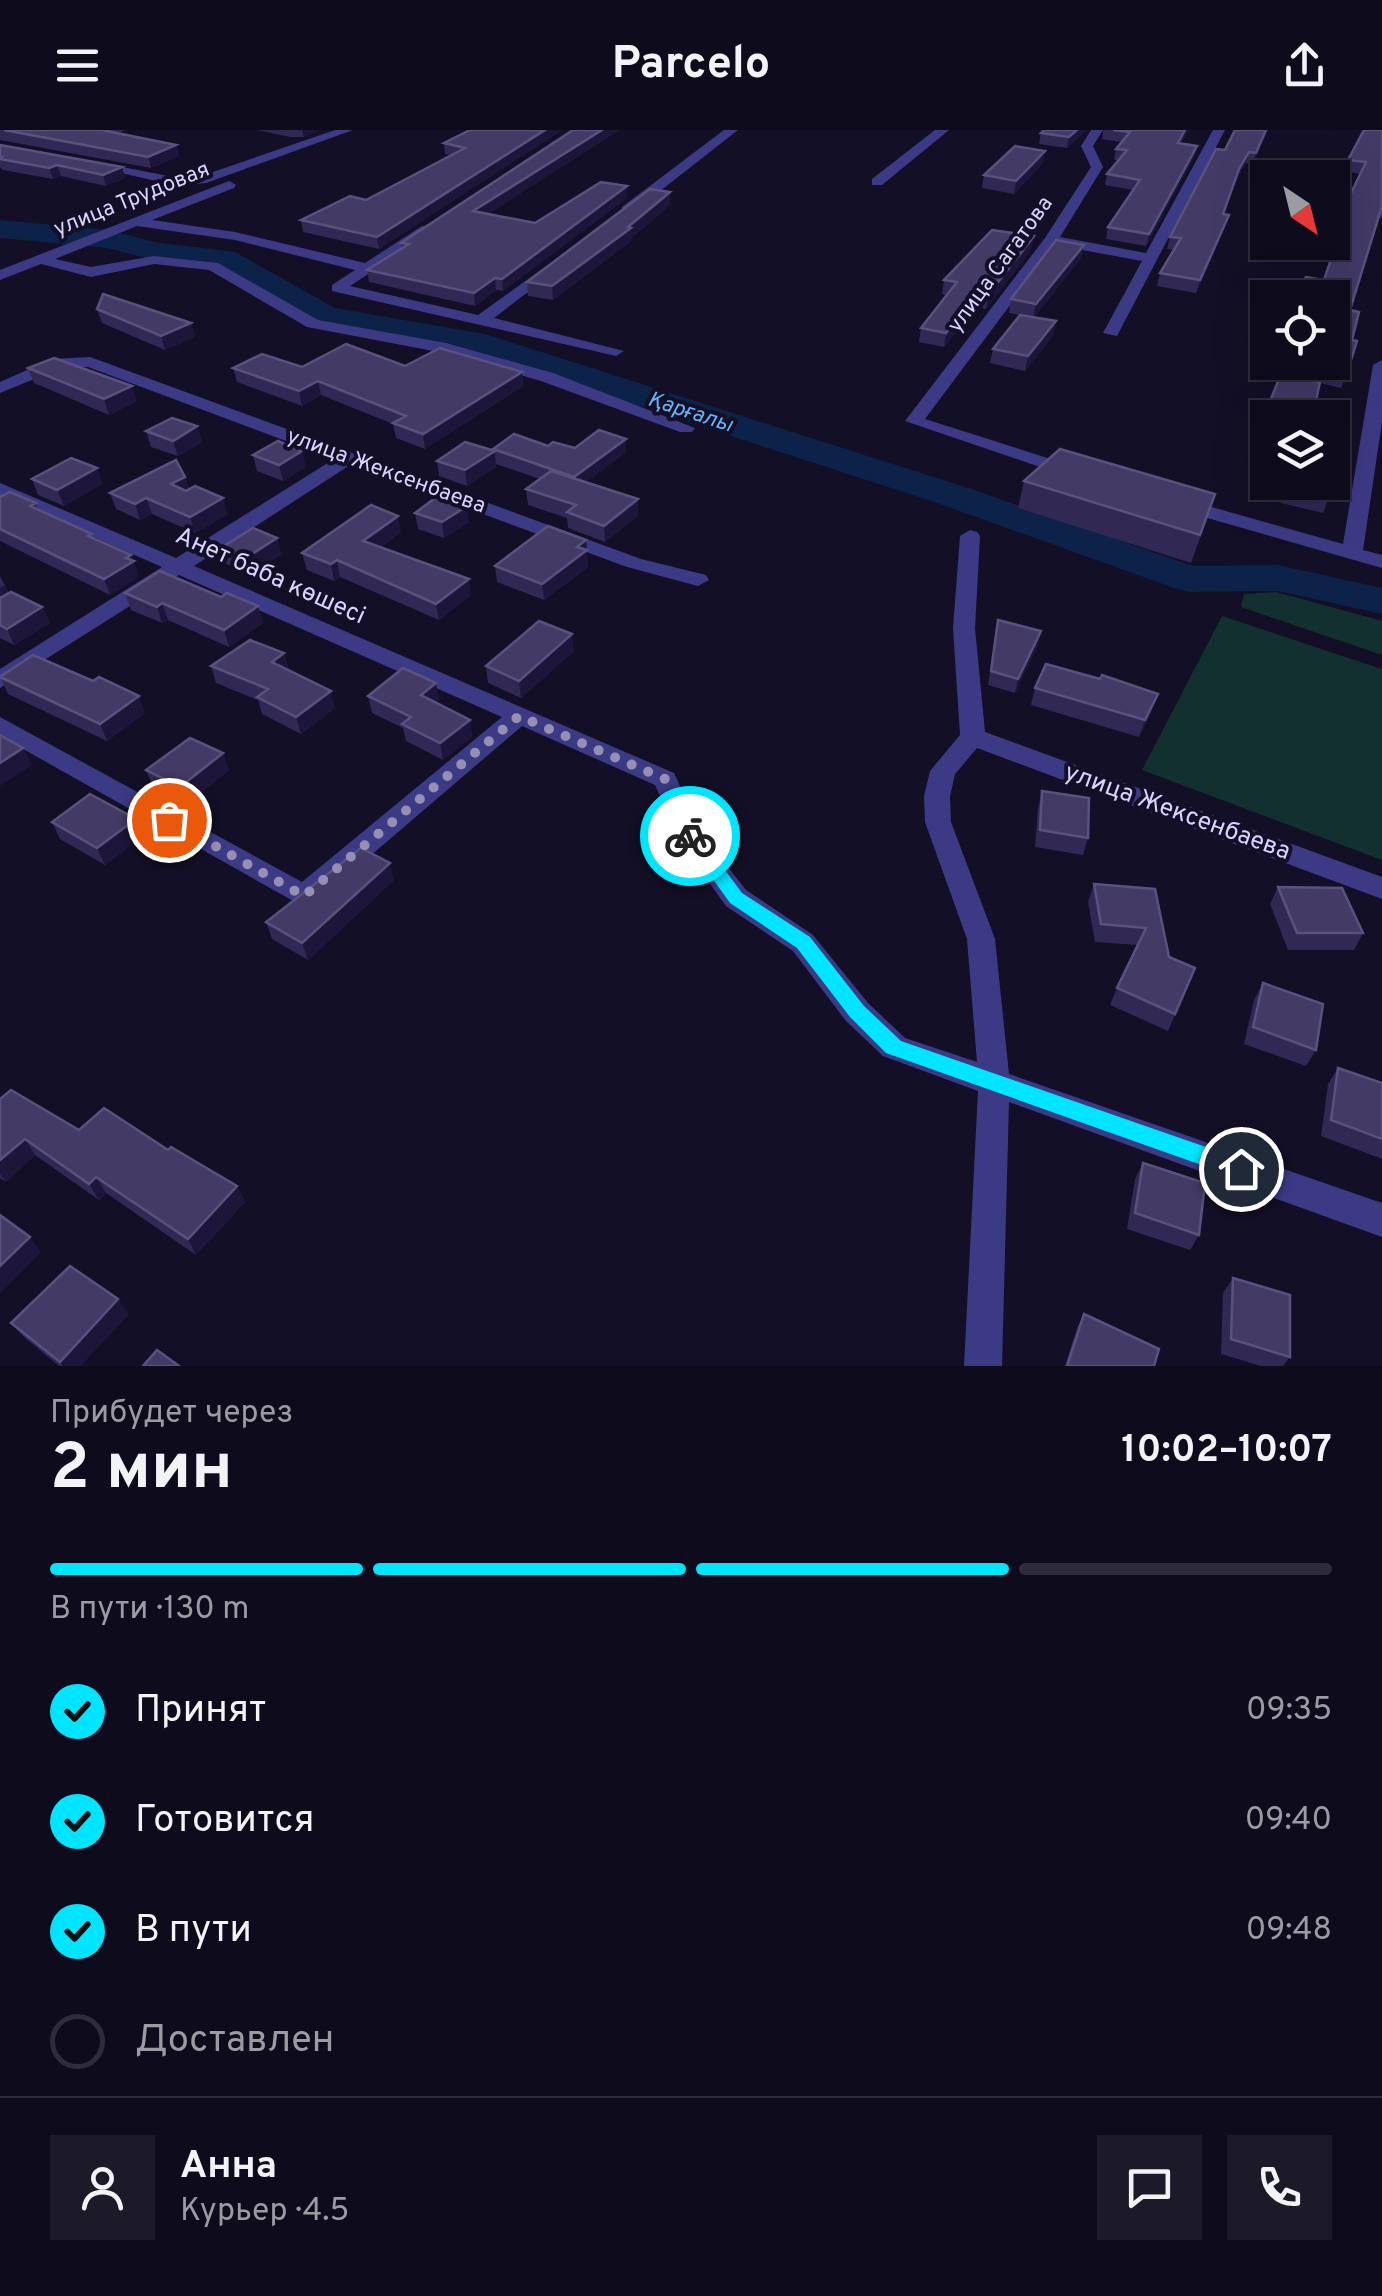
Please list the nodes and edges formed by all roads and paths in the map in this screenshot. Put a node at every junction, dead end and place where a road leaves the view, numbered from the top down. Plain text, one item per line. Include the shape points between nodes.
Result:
1 (347, 130) edge
2 (732, 130) edge
3 (943, 130) edge
4 (1097, 130) edge
5 (1220, 130) edge
6 (71, 161) edge
7 (264, 162) junction
8 (877, 182) dead end
9 (448, 215) edge
10 (138, 222) junction
11 (606, 226) edge
12 (1051, 240) junction
13 (1150, 258) junction
14 (42, 260) junction
15 (559, 261) edge
16 (367, 268) junction
17 (0, 275) edge
18 (480, 321) junction
19 (1111, 333) dead end
20 (616, 351) dead end
21 (1382, 365) edge
22 (0, 388) edge
23 (686, 428) dead end
24 (348, 458) junction
25 (1087, 477) edge
26 (0, 489) edge
27 (1162, 499) edge
28 (970, 536) dead end
29 (1352, 553) junction
30 (1382, 562) edge
31 (175, 566) junction
32 (698, 580) dead end
33 (0, 680) edge
34 (519, 716) junction
35 (0, 725) edge
36 (973, 737) junction
37 (1382, 888) edge
38 (994, 1080) junction
39 (1382, 1220) edge
40 (983, 1366) edge

1 - 7 street
2 - 11 street
3 - 8 street
4 - 12 street, улица Сагатова via 1087,146 1097,166
5 - 13 street
6 - 7 street via 178,182
7 - 10 street, улица Трудовая via 270,168 262,173
9 - 16 street
10 - 14 street, улица Трудовая
10 - 16 street via 236,236
12 - 13 street
12 - 25 street, улица Сагатова via 914,421
13 - 19 street
14 - 17 street, улица Трудовая
14 - 23 street via 91,272 154,260 213,266 314,324 463,353
15 - 18 street
16 - 18 street via 337,288
18 - 20 street
21 - 29 street
22 - 24 street, улица Жексенбаева via 58,363 90,362
24 - 31 street
24 - 32 street, улица Жексенбаева via 634,563
26 - 31 street, Анет баба көшесі
27 - 29 street
28 - 36 street via 964,628
29 - 30 street
31 - 33 street
31 - 34 street, Анет баба көшесі
34 - 35 street via 304,896
34 - 38 street, Анет баба көшесі via 665,779 691,838 736,898 804,942 857,1012 894,1047
36 - 37 street, улица Жексенбаева
36 - 38 street via 943,771 938,822 981,938
38 - 39 street, Анет баба көшесі
38 - 40 street

